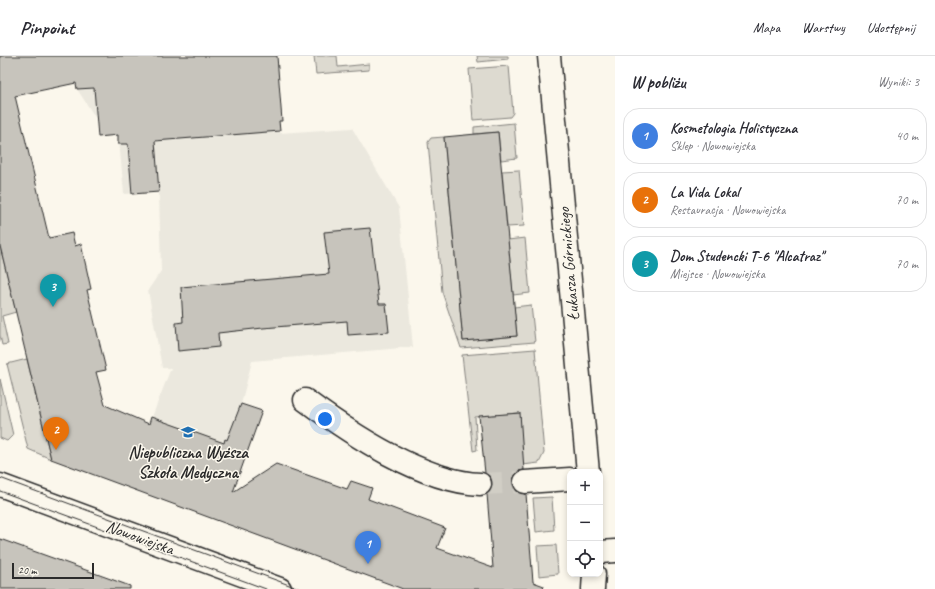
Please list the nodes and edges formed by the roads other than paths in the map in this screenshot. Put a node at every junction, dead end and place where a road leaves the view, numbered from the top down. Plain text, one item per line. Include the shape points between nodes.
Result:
1 (549, 56) edge
2 (305, 400) dead end
3 (588, 469) edge
4 (567, 479) edge
5 (525, 482) tunnel mouth
6 (480, 484) tunnel mouth
7 (0, 485) edge
8 (615, 551) edge
9 (603, 552) edge
10 (594, 577) edge
11 (280, 589) edge
12 (593, 589) edge

1 - 3 street, Łukasza Górnickiego
2 - 6 street via 348,432 398,459 440,477
4 - 5 street
7 - 11 street, Nowowiejska
8 - 9 street
10 - 12 street

